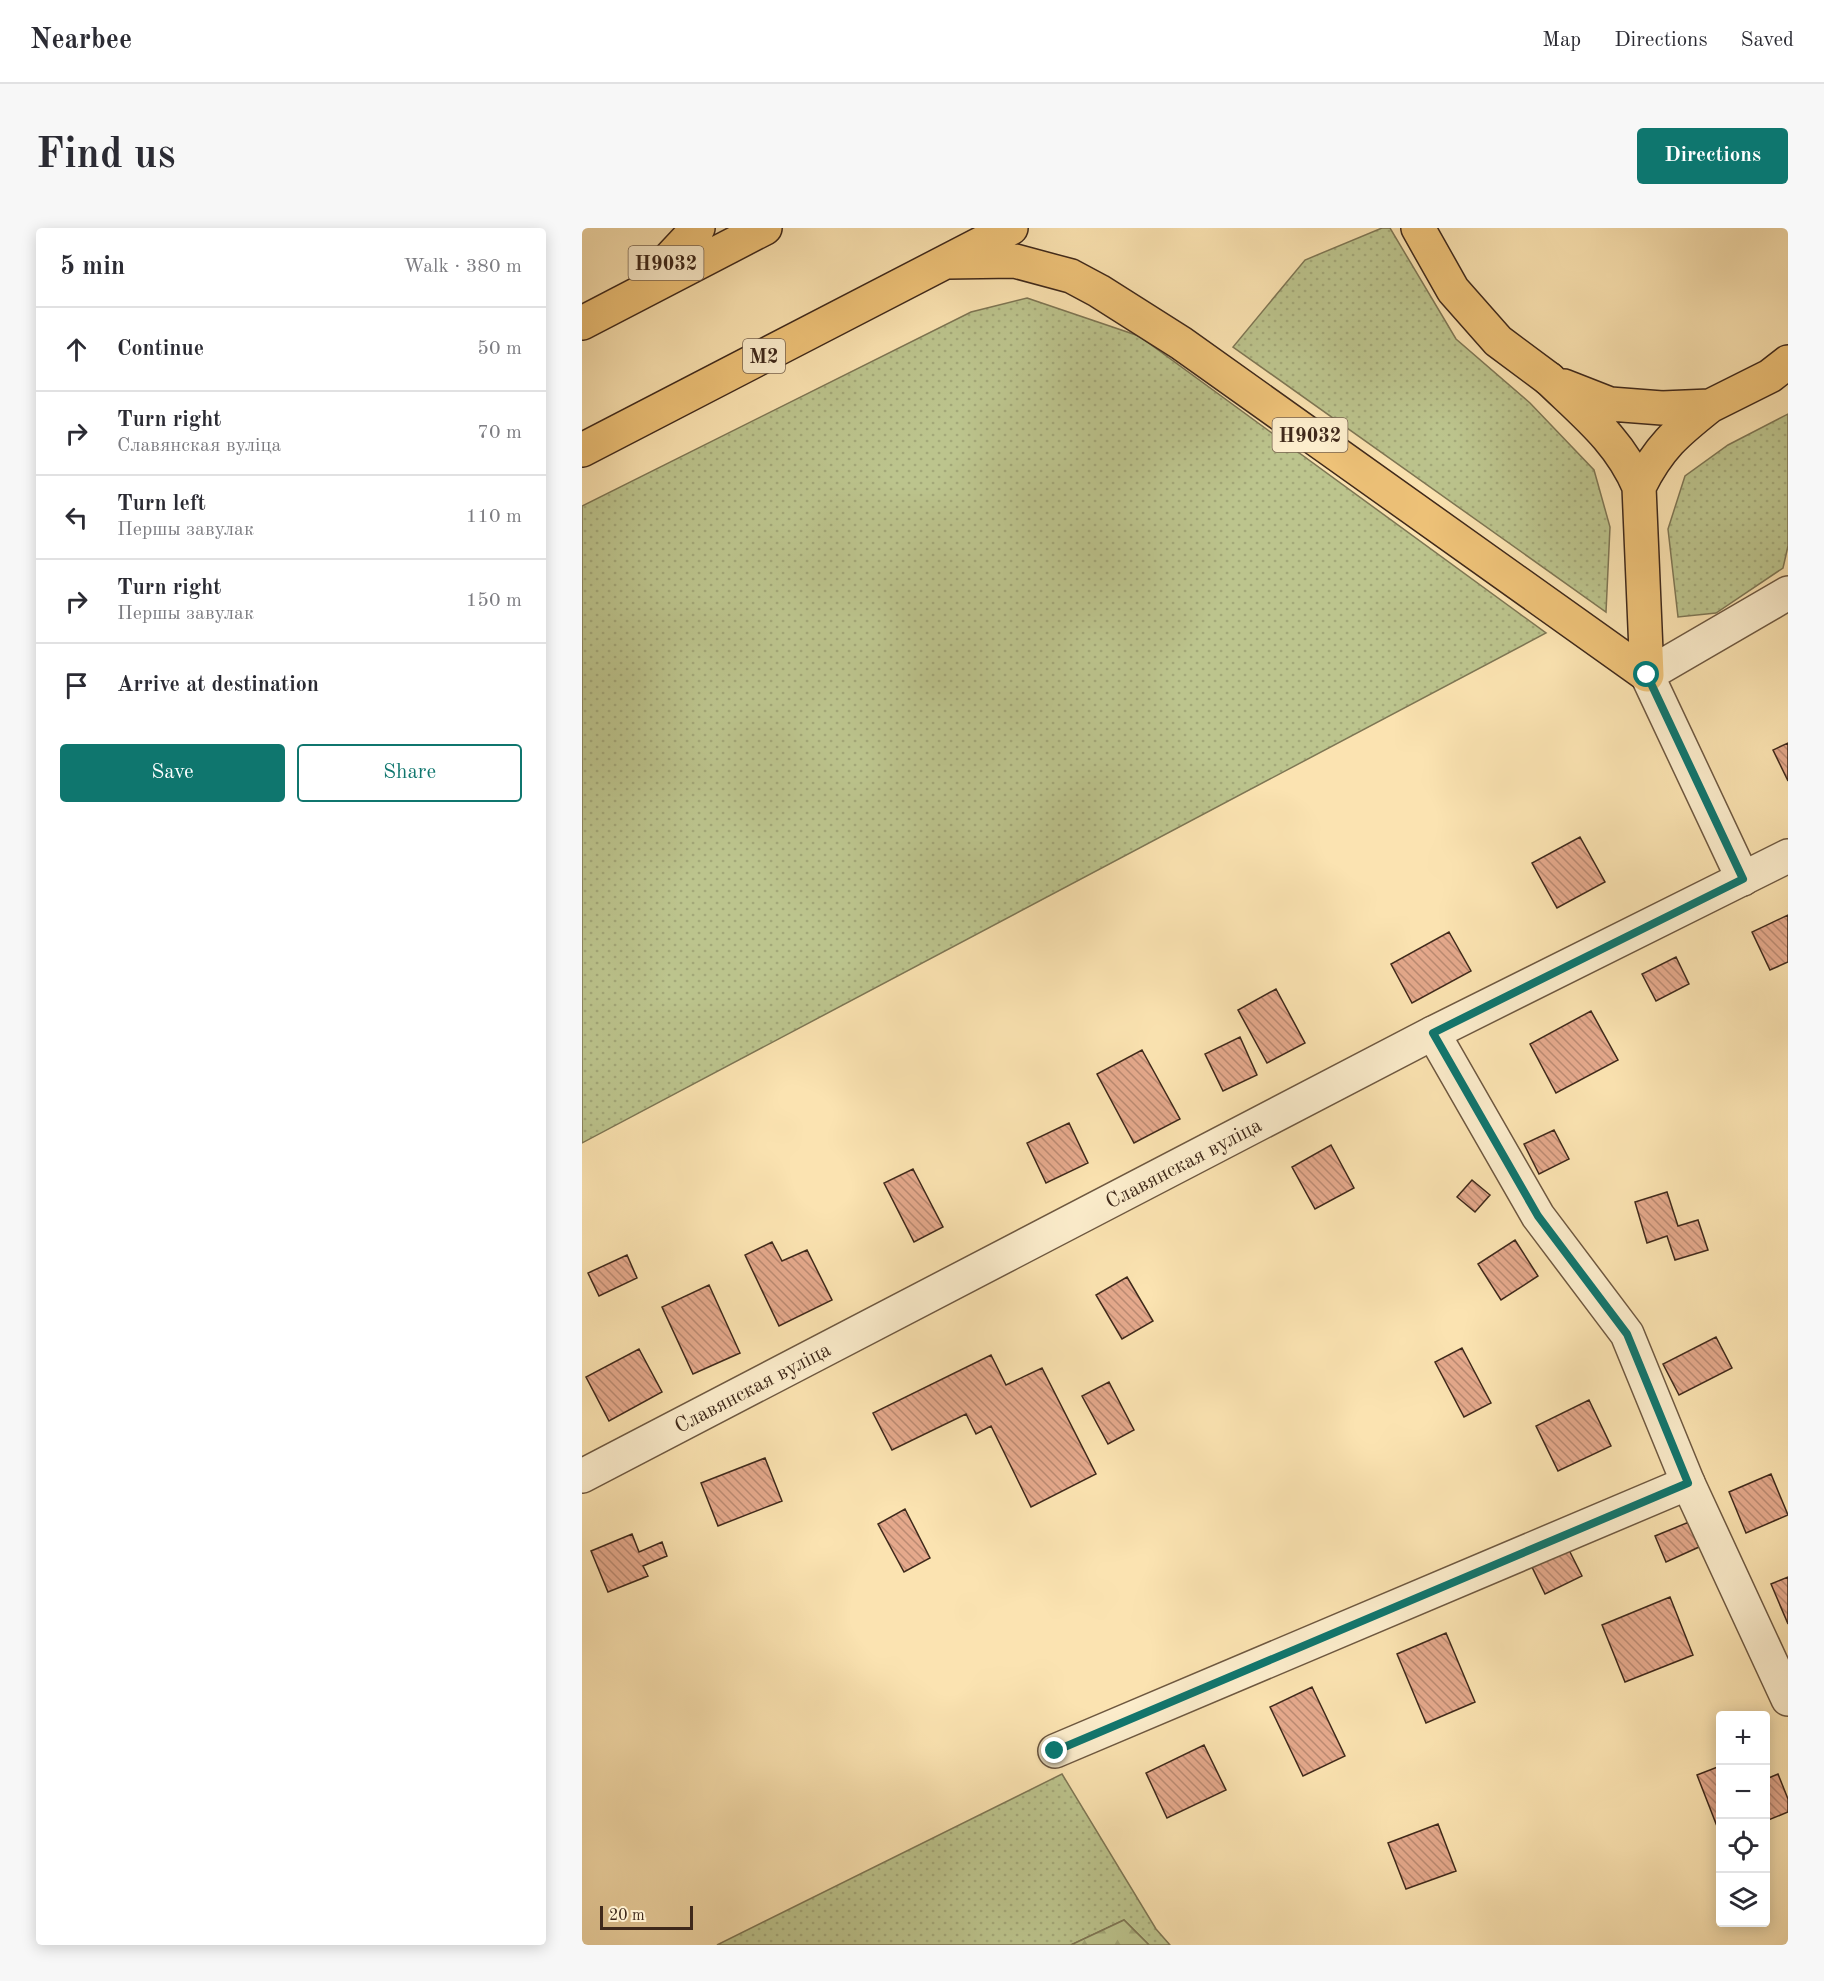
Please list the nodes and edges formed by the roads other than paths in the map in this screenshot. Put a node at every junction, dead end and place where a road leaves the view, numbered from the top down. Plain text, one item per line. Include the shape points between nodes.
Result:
1 (698, 228) edge
2 (765, 228) edge
3 (1011, 228) edge
4 (1418, 228) edge
5 (947, 262) junction
6 (632, 297) junction
7 (582, 323) edge
8 (1788, 362) edge
9 (1549, 380) junction
10 (1710, 406) junction
11 (582, 450) edge
12 (1639, 487) junction
13 (1788, 593) edge
14 (1647, 675) junction
15 (1788, 856) edge
16 (1743, 879) junction
17 (1433, 1033) junction
18 (582, 1476) edge
19 (1688, 1483) junction
20 (1786, 1686) edge
21 (1055, 1751) dead end

1 - 6 main road, Н9032
2 - 6 main road
3 - 5 main road, М2
4 - 9 main road, Н9032 via 1453,290 1498,340
5 - 11 main road, М2
5 - 14 main road, Н9032 via 1015,261 1071,276 1099,291 1188,348
6 - 7 main road
8 - 10 main road, Н9032 via 1770,376
9 - 10 main road, Н9032 via 1610,404
9 - 12 main road, Н9032 via 1615,442
10 - 12 main road, Н9032 via 1669,439
12 - 14 main road, Н9032
13 - 14 street
14 - 16 street, Н9032
15 - 16 street, Славянская вуліца
16 - 17 street, Славянская вуліца
17 - 18 street, Славянская вуліца
17 - 19 street via 1538,1216 1627,1334
19 - 20 street
19 - 21 street

